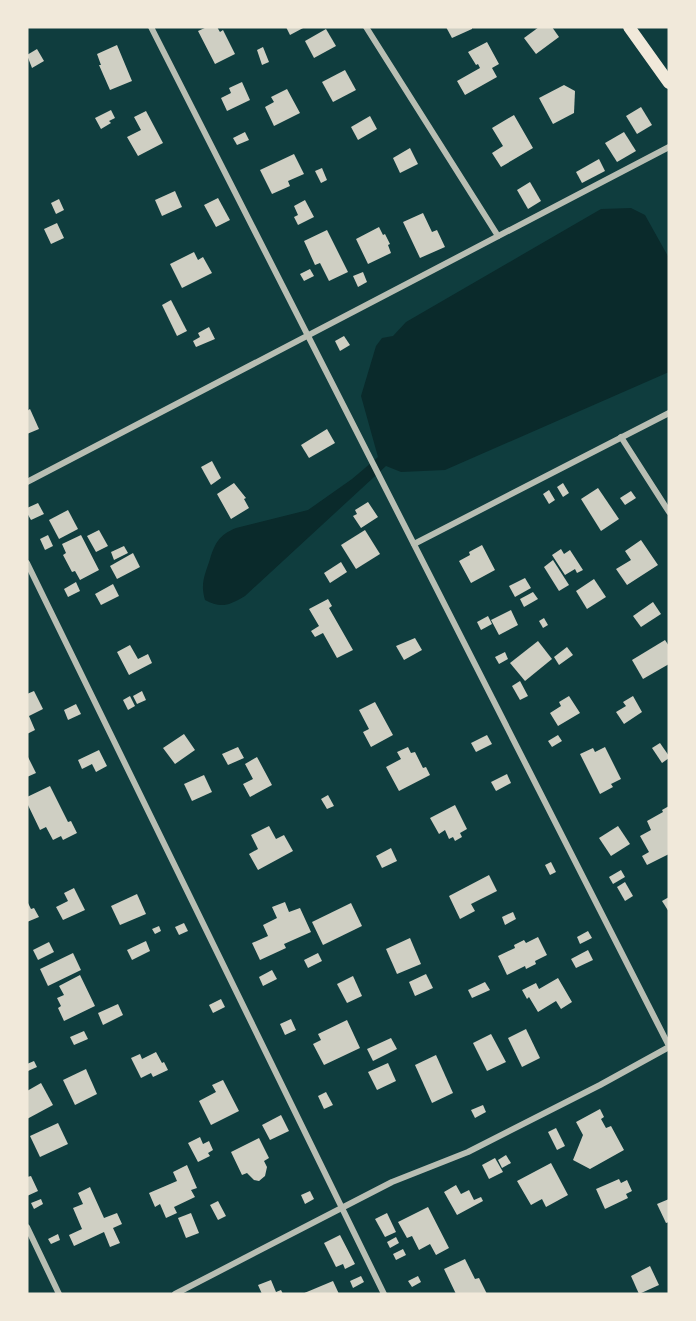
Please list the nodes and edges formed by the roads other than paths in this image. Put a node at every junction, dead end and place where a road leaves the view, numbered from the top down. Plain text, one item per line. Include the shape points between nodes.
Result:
1 (152, 27) edge
2 (366, 27) edge
3 (629, 27) edge
4 (669, 83) edge
5 (669, 147) edge
6 (498, 236) junction
7 (308, 335) junction
8 (669, 413) edge
9 (621, 437) junction
10 (27, 482) edge
11 (669, 512) edge
12 (414, 544) junction
13 (27, 563) edge
14 (669, 1046) edge
15 (341, 1207) junction
16 (27, 1227) edge
17 (59, 1294) edge
18 (175, 1294) edge
19 (384, 1294) edge

1 - 7 street
2 - 6 street
3 - 4 main road
5 - 6 street
6 - 7 street
7 - 10 street
7 - 12 street
8 - 9 street
9 - 11 street
9 - 12 street
12 - 14 street
13 - 15 street
14 - 15 street via 468,1152
15 - 18 street
15 - 19 street
16 - 17 street

